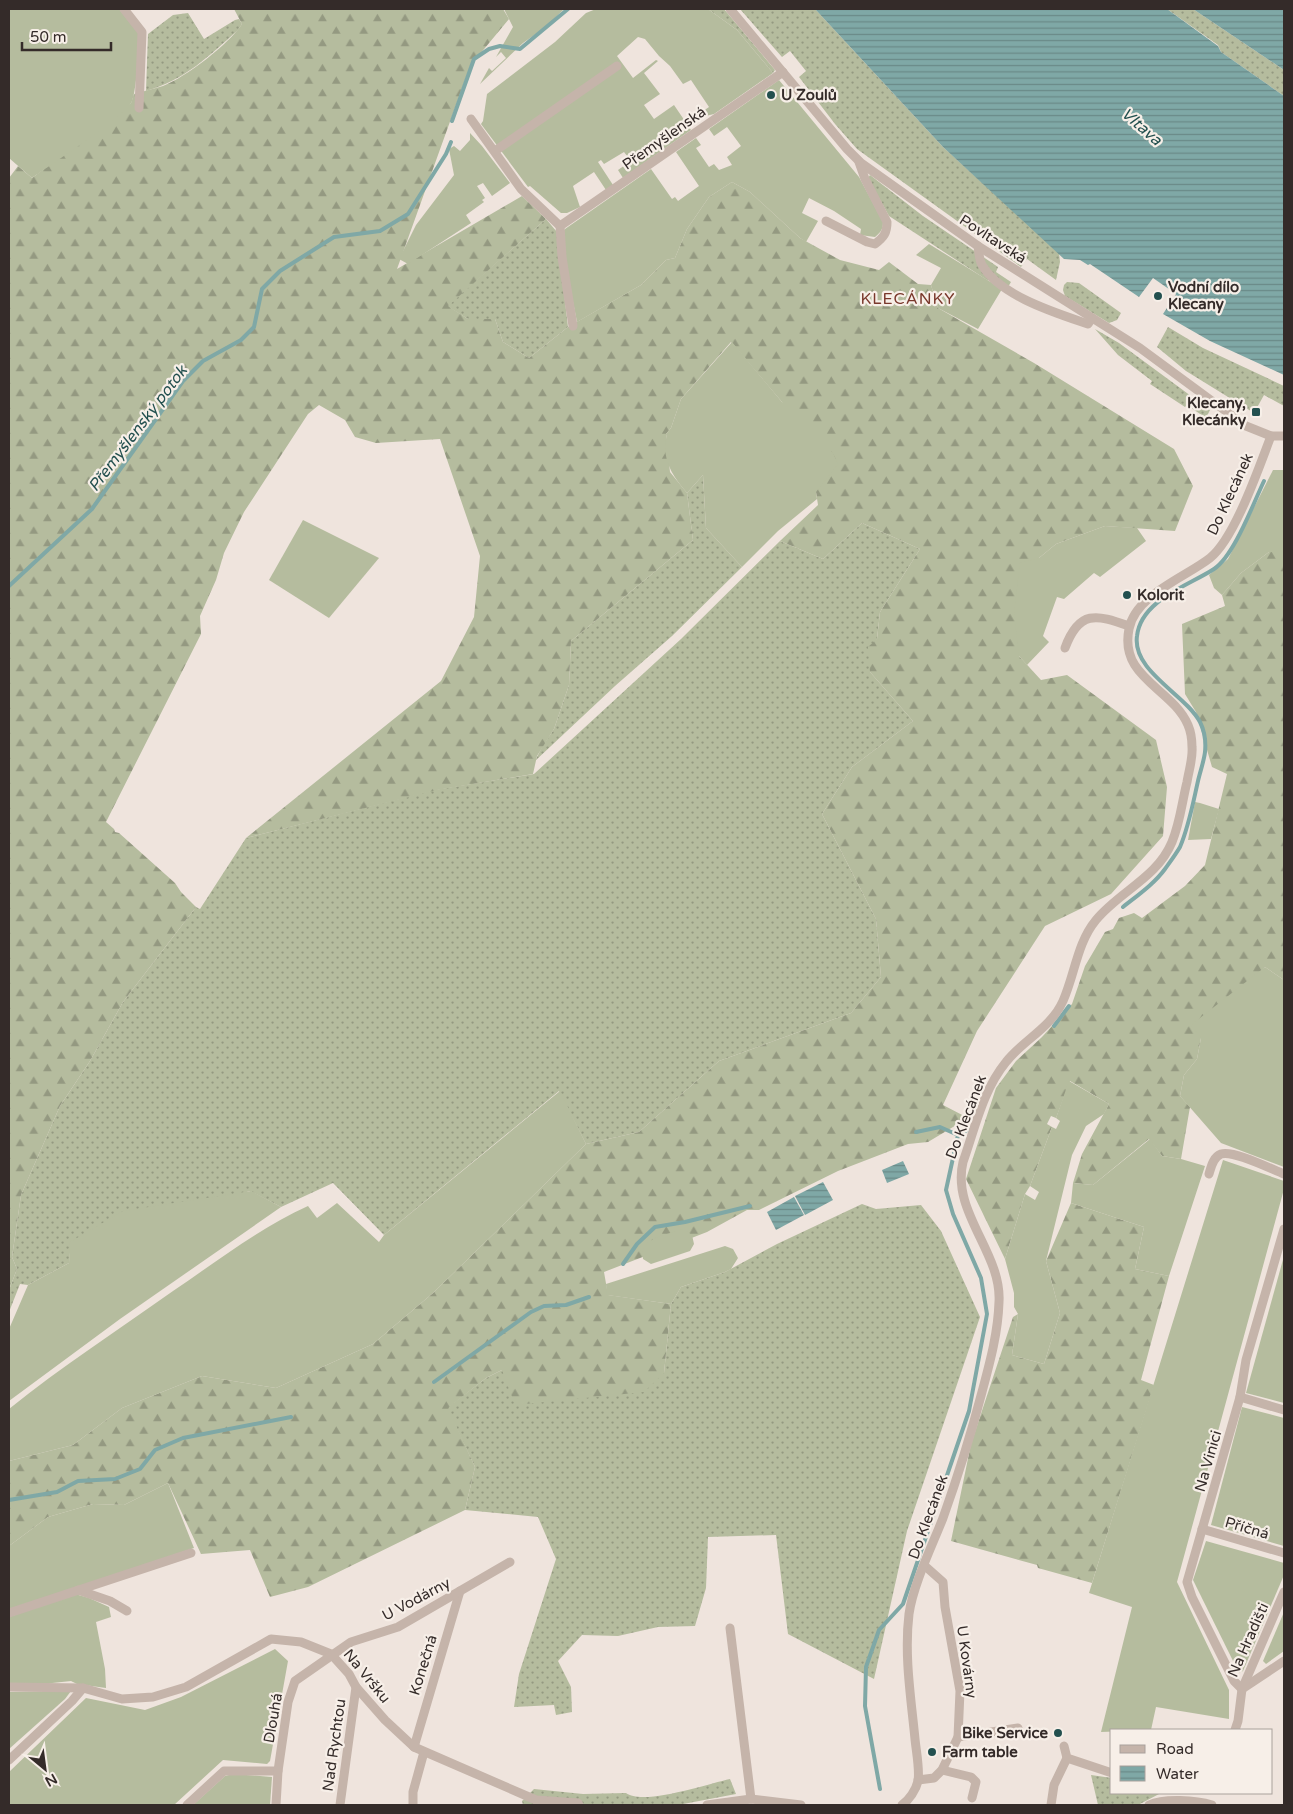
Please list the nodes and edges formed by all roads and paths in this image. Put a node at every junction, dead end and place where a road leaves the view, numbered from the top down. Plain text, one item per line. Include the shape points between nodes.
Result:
1 (124, 9) edge
2 (730, 9) edge
3 (618, 66) dead end
4 (783, 72) junction
5 (139, 108) dead end
6 (471, 119) dead end
7 (495, 151) junction
8 (859, 162) junction
9 (826, 221) dead end
10 (560, 226) junction
11 (978, 246) junction
12 (1092, 318) junction
13 (573, 326) dead end
14 (1270, 436) junction
15 (1284, 436) edge
16 (1129, 626) junction
17 (1065, 648) dead end
18 (1209, 1174) dead end
19 (1284, 1174) edge
20 (1284, 1230) edge
21 (1240, 1397) junction
22 (1284, 1410) edge
23 (1202, 1529) junction
24 (191, 1553) dead end
25 (1284, 1554) edge
26 (510, 1562) dead end
27 (925, 1566) junction
28 (77, 1590) junction
29 (460, 1591) junction
30 (1284, 1592) edge
31 (127, 1611) dead end
32 (9, 1613) edge
33 (730, 1628) dead end
34 (331, 1654) junction
35 (1284, 1661) edge
36 (9, 1688) edge
37 (83, 1688) junction
38 (356, 1688) junction
39 (1242, 1689) junction
40 (1018, 1728) dead end
41 (1235, 1729) edge
42 (958, 1737) junction
43 (1064, 1746) dead end
44 (414, 1747) junction
45 (424, 1752) junction
46 (1067, 1758) junction
47 (9, 1760) edge
48 (942, 1770) junction
49 (278, 1771) junction
50 (1110, 1772) edge
51 (918, 1780) junction
52 (1166, 1794) edge
53 (751, 1798) junction
54 (972, 1798) dead end
55 (579, 1804) edge
56 (1153, 1804) edge
57 (187, 1805) edge
58 (276, 1805) edge
59 (340, 1805) edge
60 (413, 1805) edge
61 (708, 1805) edge
62 (801, 1805) edge
63 (902, 1805) edge
64 (1051, 1805) edge
65 (1212, 1805) edge

1 - 5 street via 142,32
2 - 4 street, Povltavská
3 - 7 street
4 - 8 street, Povltavská
4 - 10 street, Přemyšlenská
6 - 7 street
7 - 10 street via 521,189
8 - 9 street via 887,222 884,236 875,244 866,242
8 - 11 street, Povltavská
10 - 13 street
11 - 12 street, Povltavská
11 - 12 street via 982,264 1003,287 1046,310 1088,324
12 - 14 street, Povltavská via 1140,348 1246,426
14 - 15 street, Povltavská
14 - 16 street, Do Klecánek via 1257,474 1225,542 1212,557 1148,600
16 - 17 street via 1095,616 1084,620 1070,633
16 - 27 street, Do Klecánek via 1127,642 1133,663 1143,677 1179,710 1188,725 1193,749 1191,763 1178,822 1165,857 1149,875 1096,919 1086,933 1063,1002 994,1078 963,1162 961,1188 1000,1289 998,1323 965,1455
18 - 19 street via 1214,1159 1220,1154 1231,1154
20 - 21 street, Na Vinici via 1246,1360
21 - 22 street
21 - 23 street, Na Vinici
23 - 25 street, Příčná
23 - 39 street, Na Vinici via 1187,1582 1234,1681
24 - 28 street
26 - 29 street, U Vodárny
27 - 42 street, U Kovárny via 943,1582 960,1691
27 - 51 street, Do Klecánek via 911,1604 907,1631
28 - 31 street via 110,1601
28 - 32 street
29 - 34 street, U Vodárny via 398,1627 351,1642
29 - 44 street, Konečná
30 - 39 street, Na Hradišti
33 - 53 street
34 - 37 street, Na Vršku via 301,1642 270,1639 186,1687 153,1697 122,1699
34 - 38 street, Na Vršku via 349,1674
34 - 49 street, Dlouhá via 295,1681 288,1702
35 - 39 street
36 - 37 street, Na Vršku
37 - 47 street
38 - 44 street, Na Vršku
38 - 59 street, Nad Rychtou
39 - 41 street, Na Hradišti
40 - 42 street
42 - 48 street, U Kovárny
43 - 46 street
44 - 45 street, Na Vršku
45 - 55 street, Na Vršku via 536,1800
45 - 60 street via 413,1792
46 - 50 street
46 - 64 street via 1054,1785
48 - 51 street via 934,1778
48 - 54 street via 971,1777 976,1782
49 - 57 street via 224,1771
49 - 58 street, Dlouhá
51 - 63 street via 908,1801
52 - 56 street
53 - 61 street
53 - 62 street
56 - 65 street via 1201,1802

